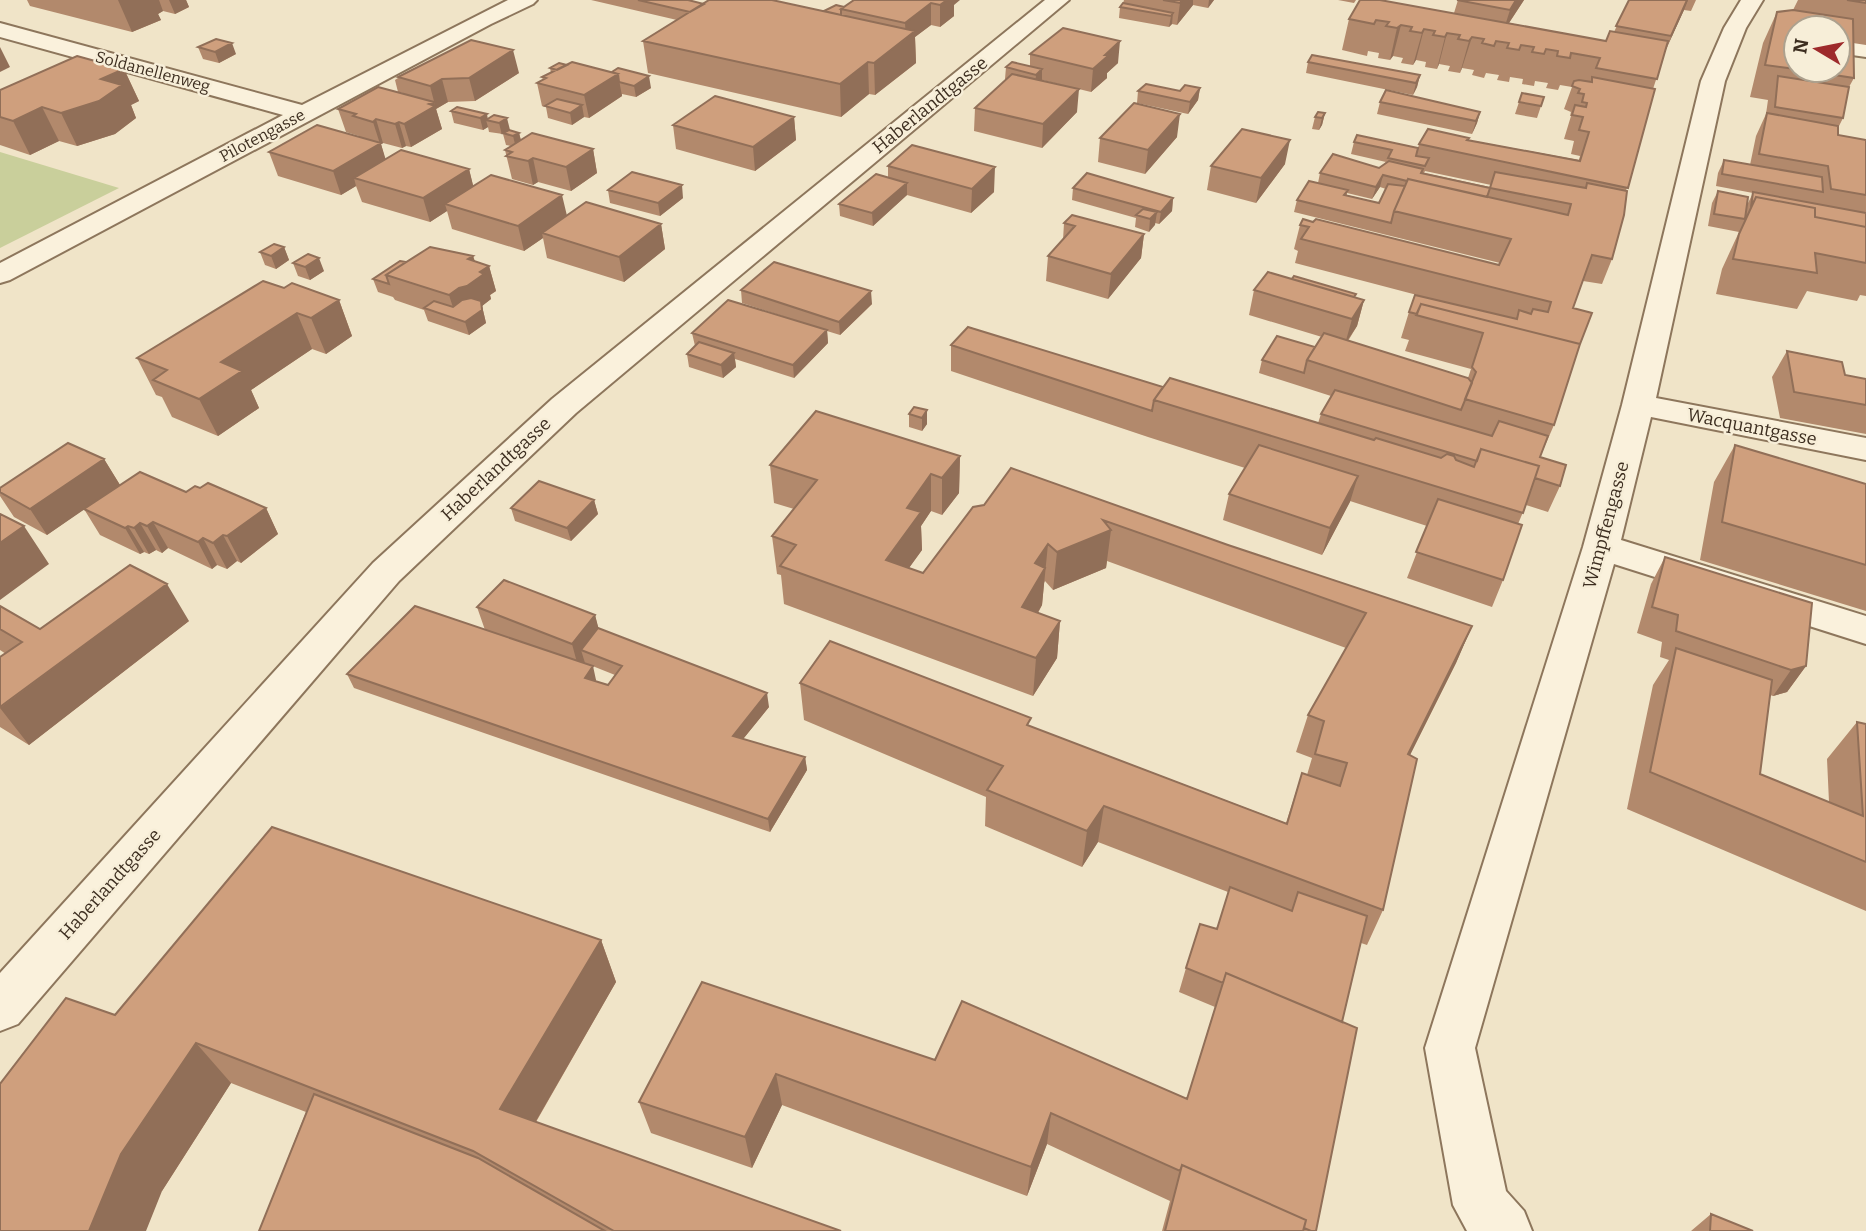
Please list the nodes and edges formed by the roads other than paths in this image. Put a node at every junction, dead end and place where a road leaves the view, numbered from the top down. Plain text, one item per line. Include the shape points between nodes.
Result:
1 (526, 0) edge
2 (1058, 0) edge
3 (1752, 0) edge
4 (0, 30) edge
5 (305, 113) junction
6 (0, 274) edge
7 (1638, 405) junction
8 (1866, 449) edge
9 (1601, 547) junction
10 (1866, 630) edge
11 (0, 1008) edge
12 (1504, 1231) edge

1 - 5 street, Pilotengasse
2 - 11 street, Haberlandtgasse via 564,406 386,572
3 - 7 street, Wimpffengasse via 1748,30 1713,81
4 - 5 street, Soldanellenweg
5 - 6 street, Pilotengasse
7 - 8 street, Wacquantgasse
7 - 9 street, Wimpffengasse
9 - 10 street
9 - 12 street, Wimpffengasse via 1450,1048 1481,1205

